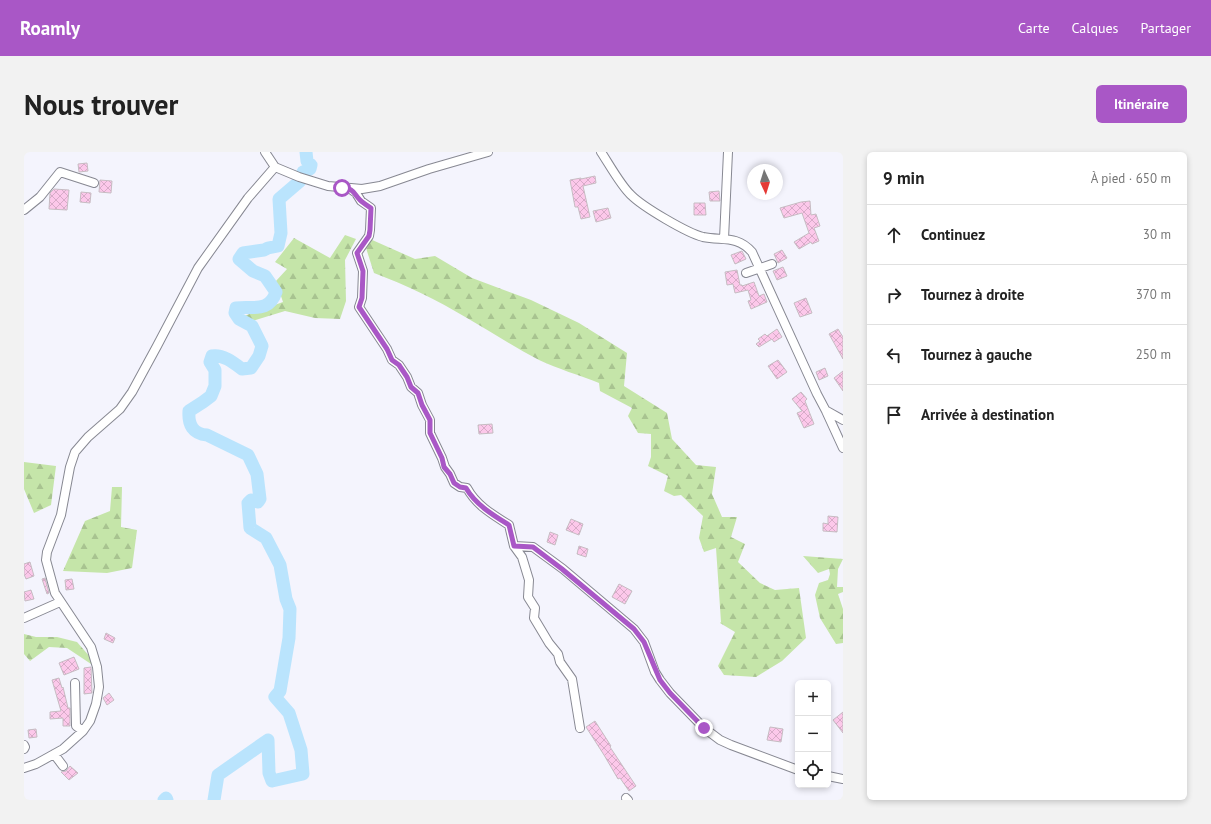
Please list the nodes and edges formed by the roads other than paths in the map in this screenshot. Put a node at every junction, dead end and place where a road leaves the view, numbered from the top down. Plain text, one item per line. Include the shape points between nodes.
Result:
1 (265, 152) edge
2 (488, 152) edge
3 (601, 152) edge
4 (728, 152) edge
5 (276, 167) junction
6 (94, 183) dead end
7 (349, 188) junction
8 (24, 210) edge
9 (724, 239) junction
10 (772, 264) dead end
11 (760, 269) junction
12 (746, 273) dead end
13 (826, 410) junction
14 (843, 420) edge
15 (843, 448) edge
16 (514, 546) junction
17 (60, 602) junction
18 (24, 618) edge
19 (75, 683) dead end
20 (580, 728) dead end
21 (83, 731) junction
22 (24, 745) edge
23 (24, 749) edge
24 (54, 754) junction
25 (63, 766) dead end
26 (24, 768) edge
27 (795, 769) edge
28 (831, 777) edge
29 (843, 779) edge

1 - 5 street
2 - 7 street via 380,186
3 - 9 street via 626,190 640,202 702,237
4 - 9 street
5 - 7 street via 328,186
5 - 17 street via 248,198 198,268 132,392 120,409 75,452 61,515 46,557 55,593
6 - 8 street via 60,172 40,197
7 - 16 street via 371,208 369,236 357,253 363,271 359,307 392,360 399,365 411,387 418,393 430,420 430,433 444,467 454,483 466,488 471,497 490,514 509,525
9 - 11 street via 738,241 746,246 752,252
10 - 11 street
11 - 12 street
11 - 13 street
13 - 14 street
13 - 15 street
16 - 20 street via 522,557 529,580 528,597 535,608 534,618 572,679
16 - 27 street via 533,547 634,629 644,642 660,680 704,728 731,745
17 - 18 street
17 - 21 street via 89,644 97,667 99,687 96,704
19 - 21 street via 76,726
21 - 24 street
22 - 23 street
24 - 25 street
24 - 26 street
28 - 29 street

